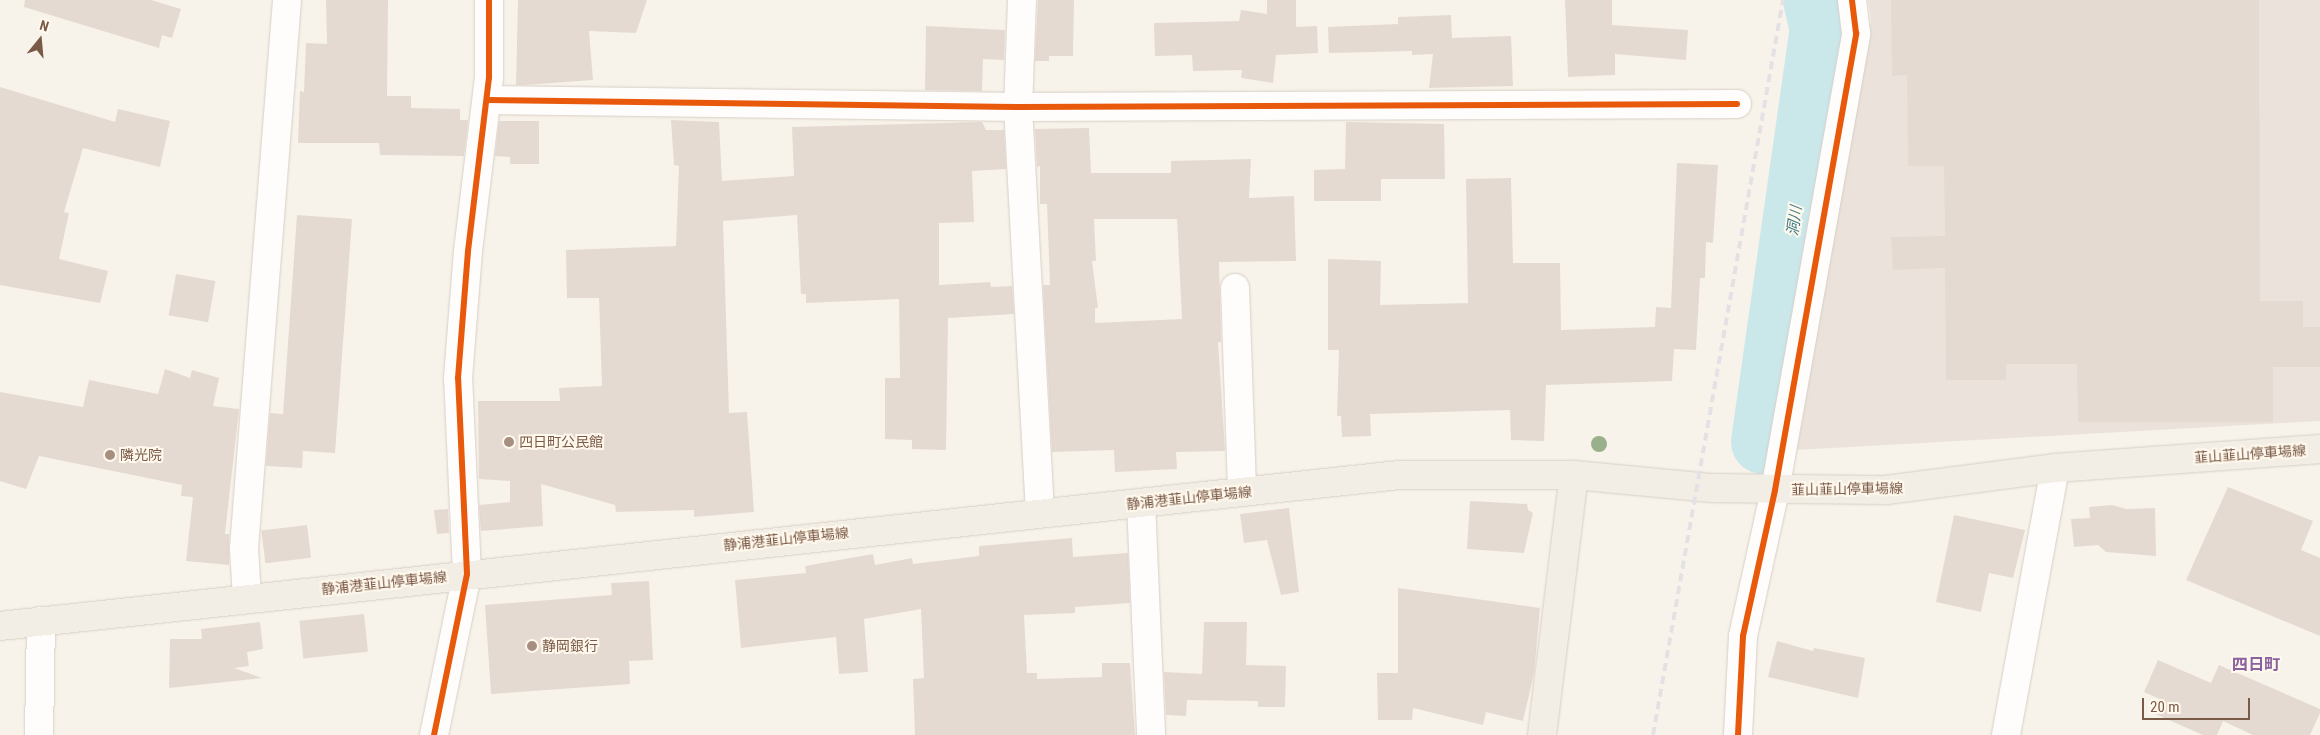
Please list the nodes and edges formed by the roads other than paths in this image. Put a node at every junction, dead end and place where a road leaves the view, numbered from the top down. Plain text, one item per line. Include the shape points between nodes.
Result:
1 (287, 0) edge
2 (489, 0) edge
3 (1022, 0) edge
4 (1852, 0) edge
5 (487, 100) junction
6 (1737, 104) dead end
7 (1018, 107) junction
8 (1235, 288) dead end
9 (2320, 449) edge
10 (2055, 468) junction
11 (1574, 475) junction
12 (1775, 490) junction
13 (1242, 492) junction
14 (1141, 503) junction
15 (1040, 512) junction
16 (467, 574) junction
17 (247, 598) junction
18 (41, 621) junction
19 (0, 626) edge
20 (39, 735) edge
21 (434, 735) edge
22 (1151, 735) edge
23 (1542, 735) edge
24 (1738, 735) edge
25 (2006, 735) edge

1 - 17 street via 244,548
2 - 5 street
3 - 7 street
4 - 12 street via 1856,33
5 - 7 street
5 - 16 street via 469,243 458,378
6 - 7 street
7 - 15 street
8 - 13 street
9 - 10 main road, 韮山韮山停車場線
10 - 12 main road, 韮山韮山停車場線 via 1886,490
10 - 25 street
11 - 12 main road, 韮山韮山停車場線 via 1696,487
11 - 13 main road, 静浦港韮山停車場線 via 1400,475
11 - 23 main road
12 - 24 street via 1743,636
13 - 14 main road, 静浦港韮山停車場線
14 - 15 main road, 静浦港韮山停車場線
14 - 22 street
15 - 16 main road, 静浦港韮山停車場線
16 - 17 main road, 静浦港韮山停車場線
16 - 21 street
17 - 18 main road, 静浦港韮山停車場線
18 - 19 main road, 静浦港韮山停車場線
18 - 20 street

